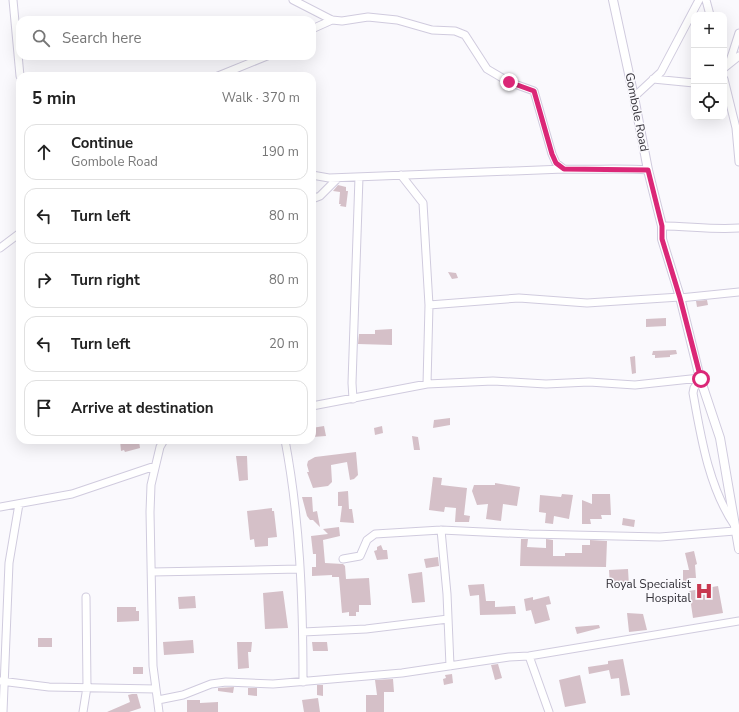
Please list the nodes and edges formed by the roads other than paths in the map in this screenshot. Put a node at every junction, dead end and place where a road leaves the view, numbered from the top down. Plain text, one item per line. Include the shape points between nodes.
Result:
1 (13, 0) edge
2 (294, 0) edge
3 (613, 0) edge
4 (699, 0) edge
5 (706, 0) edge
6 (709, 12) edge
7 (332, 20) junction
8 (316, 27) edge
9 (16, 33) edge
10 (739, 33) edge
11 (739, 56) edge
12 (19, 60) edge
13 (257, 60) edge
14 (727, 63) edge
15 (727, 65) edge
16 (20, 72) edge
17 (228, 72) edge
18 (653, 79) junction
19 (691, 83) edge
20 (725, 84) edge
21 (634, 96) junction
22 (739, 162) edge
23 (564, 169) junction
24 (648, 170) junction
25 (316, 175) edge
26 (401, 175) junction
27 (359, 177) junction
28 (338, 178) junction
29 (316, 198) edge
30 (662, 226) junction
31 (739, 228) edge
32 (16, 235) edge
33 (0, 248) edge
34 (739, 292) edge
35 (680, 298) junction
36 (429, 304) junction
37 (700, 379) junction
38 (427, 384) junction
39 (353, 399) junction
40 (316, 405) edge
41 (162, 444) edge
42 (286, 444) edge
43 (155, 466) junction
44 (19, 504) junction
45 (0, 507) edge
46 (735, 528) junction
47 (441, 530) junction
48 (739, 549) edge
49 (343, 559) dead end
50 (300, 569) junction
51 (152, 572) junction
52 (86, 597) dead end
53 (448, 619) junction
54 (739, 621) edge
55 (303, 632) junction
56 (529, 656) junction
57 (450, 666) junction
58 (2, 681) edge
59 (303, 682) junction
60 (87, 687) junction
61 (156, 689) junction
62 (158, 700) junction
63 (3, 712) edge
64 (83, 712) edge
65 (159, 712) edge
66 (549, 712) edge

1 - 9 street
2 - 7 street
3 - 21 street, Gombole Road
4 - 18 street via 661,72
5 - 6 street
7 - 8 street
7 - 23 street via 368,17 397,20 432,30 455,31 464,35 487,69 509,82 534,91 552,154 556,163
10 - 14 street
11 - 15 street
12 - 16 street
13 - 17 street
18 - 19 street
18 - 21 street
20 - 22 street via 736,128
21 - 24 street, Gombole Road
23 - 24 street
23 - 26 street
24 - 30 street, Gombole Road
25 - 28 street
26 - 27 street
26 - 36 street via 423,203
27 - 28 street
27 - 39 street
28 - 29 street
30 - 31 street
30 - 35 street, Gombole Road via 662,239
32 - 33 street
34 - 35 street
35 - 36 street via 587,303 519,298
35 - 37 street, Gombole Road
36 - 38 street
37 - 38 street via 635,385 493,381
37 - 46 street, Gombole Road via 720,438
37 - 46 street via 694,393 710,468 723,509
38 - 39 street
39 - 40 street
41 - 43 street
42 - 50 street via 293,480
43 - 44 street via 72,494
43 - 51 street via 150,512
44 - 45 street
44 - 58 street via 9,563
46 - 47 street via 660,537
46 - 48 street, Gombole Road
47 - 49 street via 375,534 367,540 360,556
47 - 53 street
50 - 51 street
50 - 55 street
51 - 61 street via 153,666
52 - 60 street
53 - 55 street via 366,629
53 - 57 street
54 - 56 street
55 - 59 street
56 - 57 street
56 - 66 street
57 - 59 street via 402,674
58 - 60 street via 49,687
58 - 63 street
59 - 62 street via 226,682
60 - 61 street
60 - 64 street
61 - 62 street
62 - 65 street

